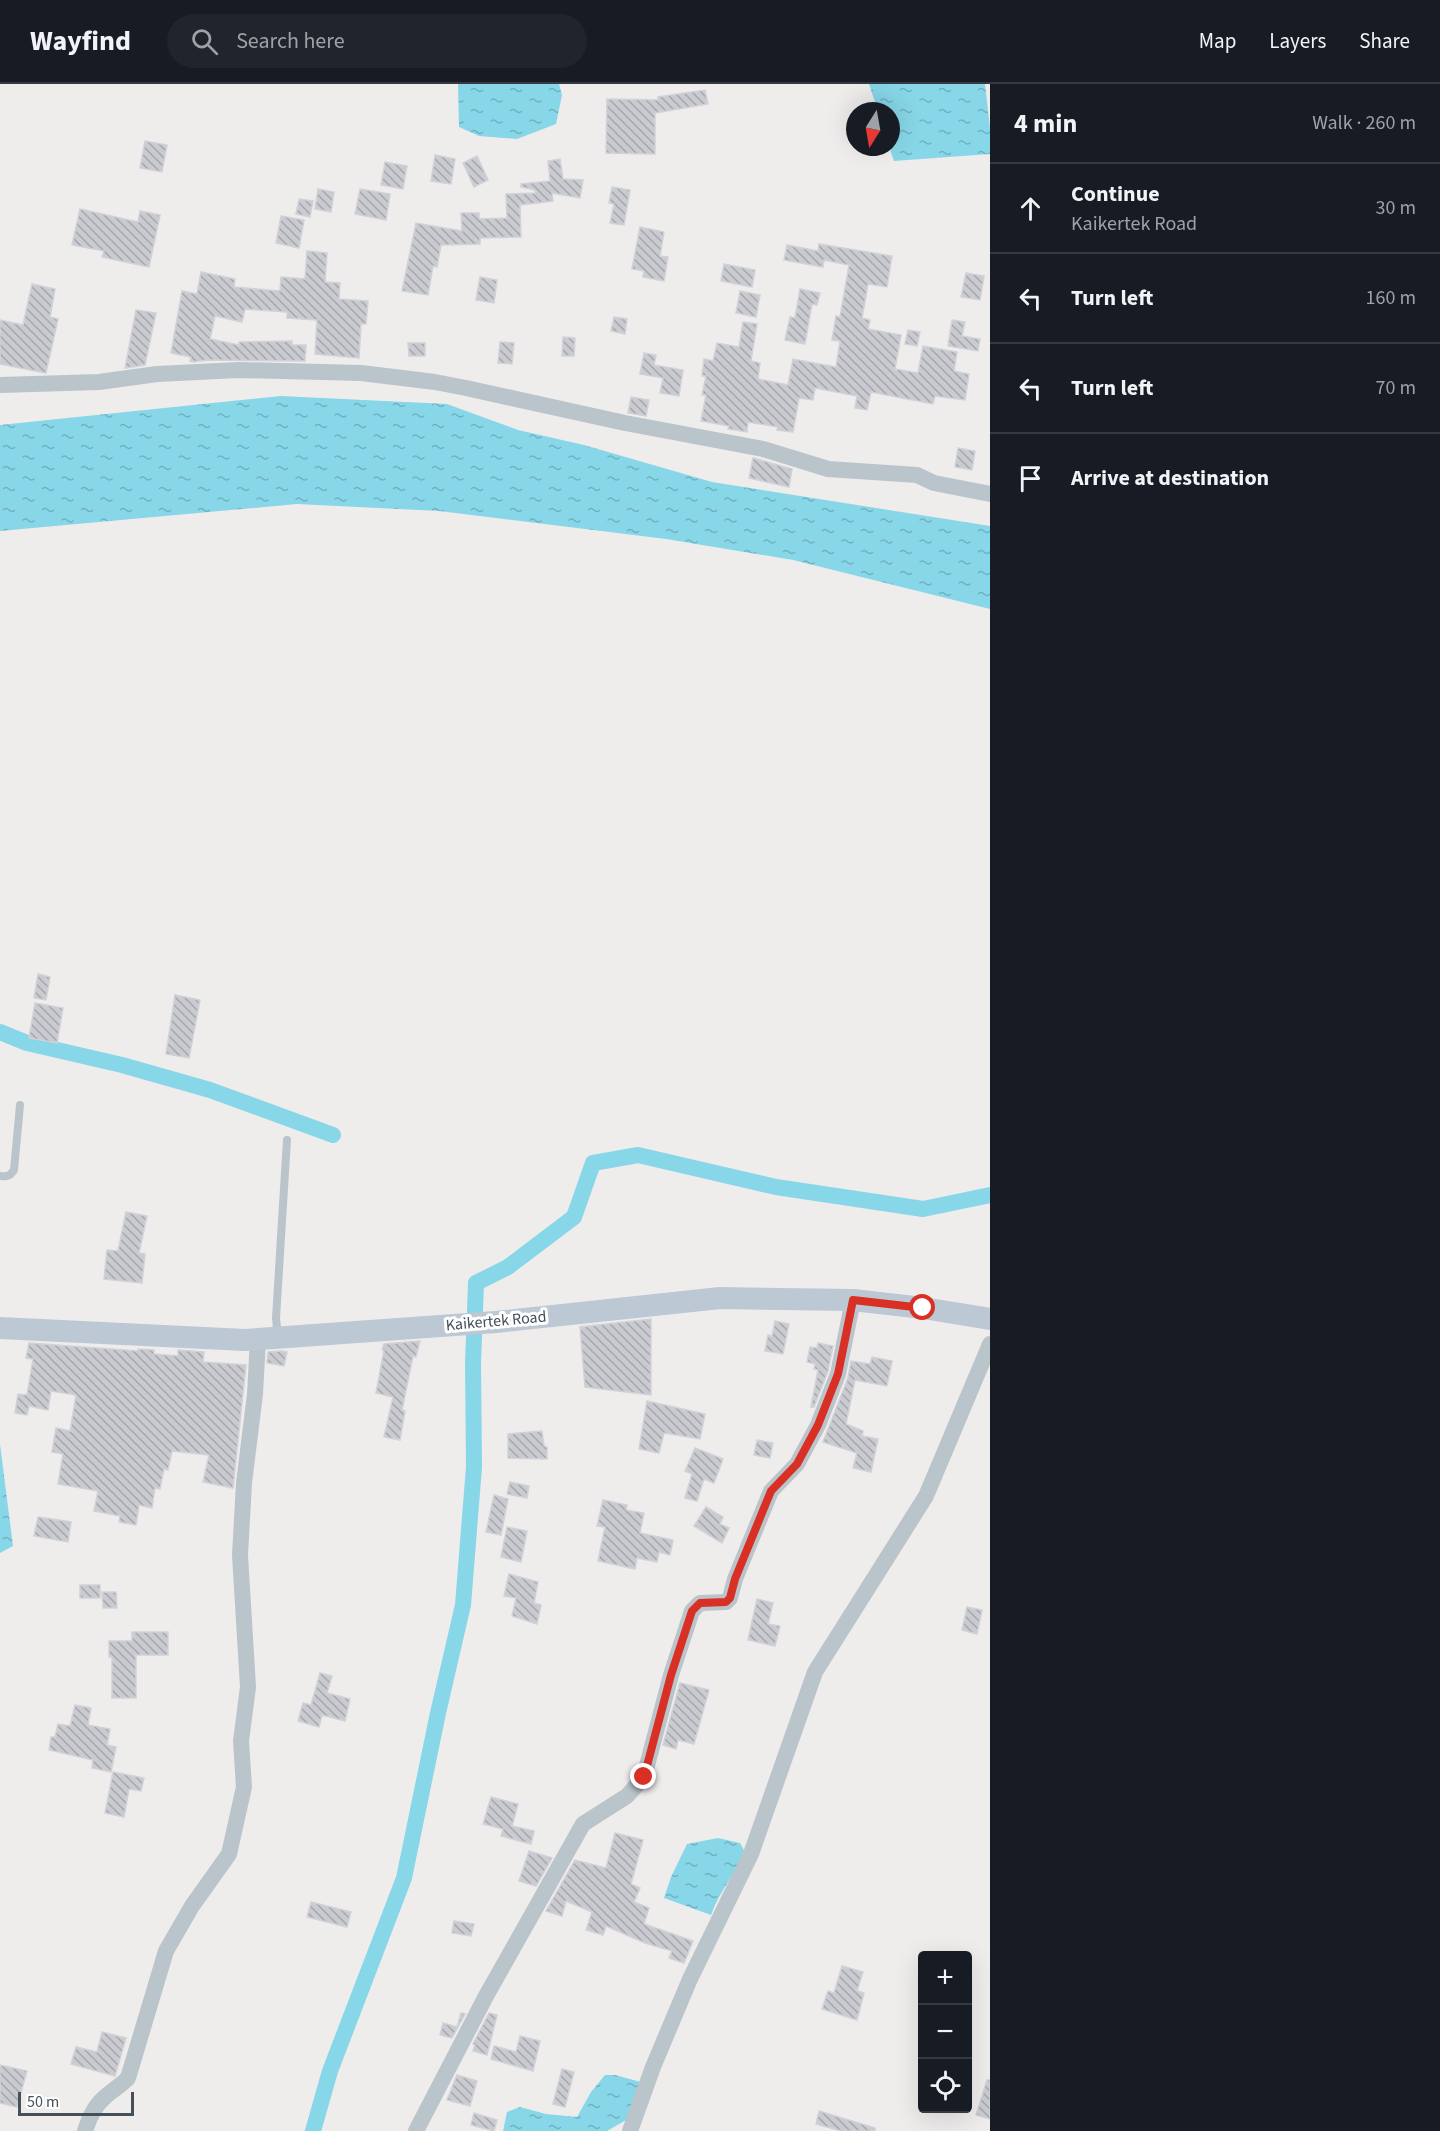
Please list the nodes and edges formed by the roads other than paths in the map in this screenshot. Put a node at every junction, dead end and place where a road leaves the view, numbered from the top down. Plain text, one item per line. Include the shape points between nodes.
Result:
1 (0, 385) edge
2 (990, 495) edge
3 (20, 1105) dead end
4 (286, 1140) dead end
5 (0, 1176) edge
6 (853, 1300) junction
7 (990, 1319) edge
8 (0, 1328) edge
9 (268, 1339) junction
10 (990, 1344) edge
11 (85, 2131) edge
12 (416, 2131) edge
13 (630, 2131) edge

1 - 2 street via 99,382 157,374 239,370 361,373 435,382 763,449 828,469 917,475 934,483
3 - 5 lane via 14,1170 7,1177
4 - 9 lane via 276,1318
6 - 7 main road, Kaikertek Road
6 - 9 main road, Kaikertek Road via 720,1298 496,1322
6 - 12 street via 838,1374 818,1425 797,1464 771,1491 730,1598 721,1603 700,1603 692,1611 644,1777 627,1796 583,1824 486,1996
8 - 9 main road, Kaikertek Road
9 - 11 street via 255,1394 244,1483 240,1556 248,1687 241,1741 244,1787 229,1854 166,1951 128,2078 90,2115
10 - 13 street via 926,1496 815,1672 751,1854 690,1979

